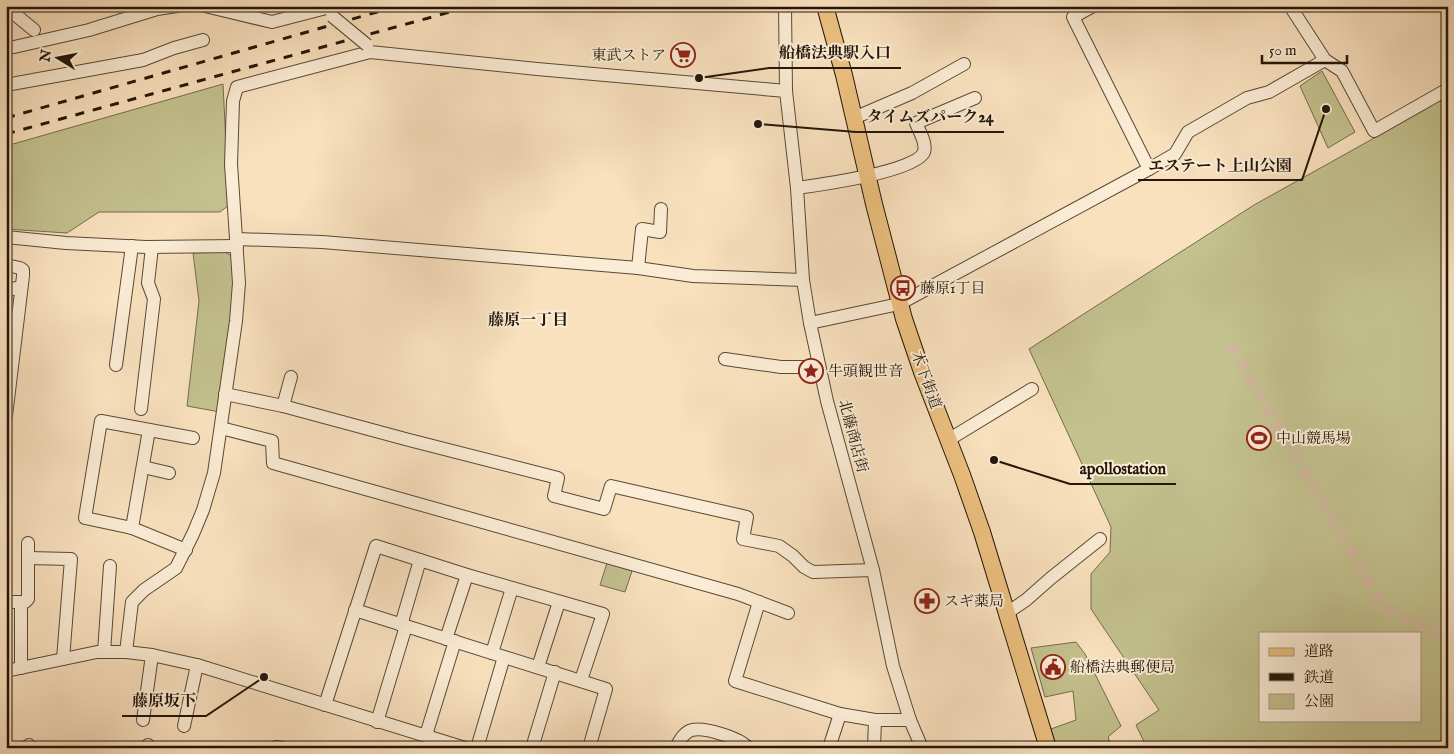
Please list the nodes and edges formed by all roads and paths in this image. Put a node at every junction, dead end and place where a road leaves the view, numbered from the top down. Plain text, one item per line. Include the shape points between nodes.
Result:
1 (177, 6) edge
2 (206, 6) edge
3 (786, 6) edge
4 (825, 6) edge
5 (1092, 6) edge
6 (1290, 6) edge
7 (6, 7) edge
8 (233, 9) edge
9 (330, 11) edge
10 (34, 30) dead end
11 (203, 40) dead end
12 (6, 47) edge
13 (368, 49) junction
14 (1325, 60) junction
15 (964, 64) dead end
16 (6, 85) edge
17 (1448, 89) edge
18 (786, 91) junction
19 (975, 98) dead end
20 (854, 118) junction
21 (1149, 170) junction
22 (868, 176) junction
23 (797, 188) junction
24 (661, 209) dead end
25 (6, 237) edge
26 (237, 242) junction
27 (132, 246) junction
28 (152, 247) junction
29 (6, 257) edge
30 (6, 265) edge
31 (638, 268) junction
32 (22, 270) junction
33 (803, 280) junction
34 (21, 288) junction
35 (6, 291) edge
36 (900, 304) junction
37 (6, 313) edge
38 (810, 323) junction
39 (6, 328) edge
40 (10, 359) edge
41 (725, 359) dead end
42 (116, 365) dead end
43 (819, 367) junction
44 (291, 377) dead end
45 (1032, 389) dead end
46 (226, 394) junction
47 (284, 406) junction
48 (7, 407) edge
49 (141, 408) dead end
50 (221, 428) junction
51 (149, 430) junction
52 (193, 438) dead end
53 (948, 440) junction
54 (143, 467) junction
55 (169, 473) dead end
56 (132, 528) junction
57 (1100, 539) dead end
58 (28, 543) dead end
59 (186, 550) junction
60 (28, 558) junction
61 (420, 560) junction
62 (110, 566) dead end
63 (873, 570) junction
64 (467, 575) junction
65 (512, 588) junction
66 (6, 602) edge
67 (21, 602) junction
68 (558, 602) junction
69 (759, 602) junction
70 (355, 610) junction
71 (1007, 612) junction
72 (788, 613) dead end
73 (404, 625) junction
74 (450, 640) junction
75 (104, 652) junction
76 (126, 652) junction
77 (152, 655) junction
78 (498, 655) junction
79 (63, 659) junction
80 (197, 665) junction
81 (538, 667) junction
82 (21, 668) junction
83 (6, 671) edge
84 (555, 672) junction
85 (581, 680) junction
86 (326, 705) junction
87 (840, 714) junction
88 (143, 720) dead end
89 (875, 720) junction
90 (910, 720) junction
91 (377, 722) junction
92 (184, 726) dead end
93 (426, 736) junction
94 (465, 748) edge
95 (477, 748) edge
96 (532, 748) edge
97 (589, 748) edge
98 (676, 748) edge
99 (748, 748) edge
100 (829, 748) edge
101 (874, 748) edge
102 (922, 748) edge
103 (1048, 748) edge

1 - 12 street via 89,30
2 - 8 street
3 - 18 street, 北藤商店街
4 - 20 main road, 木下街道
5 - 21 street via 1073,17
6 - 14 street
7 - 10 street
8 - 9 street via 272,22
9 - 13 street, bridge
11 - 16 street via 143,60
13 - 18 street via 537,69
13 - 26 street via 237,87 233,101 231,164
14 - 17 street via 1342,71 1374,131
14 - 21 street via 1269,92 1247,98 1188,132 1175,154
15 - 20 street via 912,93
18 - 23 street, 北藤商店街
19 - 22 street via 916,123 925,145 920,158
20 - 22 main road, 木下街道
21 - 36 street
22 - 23 street
22 - 36 main road, 木下街道
23 - 33 street, 北藤商店街
24 - 31 street via 660,232 642,229
25 - 27 street
26 - 28 street
26 - 31 street via 322,242
26 - 46 street via 238,292
27 - 28 street
27 - 42 street
28 - 49 street via 148,283 154,299
29 - 32 street via 20,261
30 - 32 street
31 - 33 street via 693,276
32 - 34 street
33 - 38 street, 北藤商店街
34 - 35 street
34 - 40 street
36 - 38 street
36 - 53 main road, 木下街道
37 - 39 street via 9,324
38 - 43 street, 北藤商店街
40 - 48 street
41 - 43 street
43 - 63 street, 北藤商店街
44 - 47 street
45 - 53 street
46 - 47 street
46 - 50 street
47 - 63 street via 558,478 554,496 604,508 611,486 747,517 743,539 779,546 813,572
50 - 59 street via 214,472
50 - 69 street via 272,441 273,462
51 - 52 street
51 - 54 street
51 - 56 street via 101,421 85,518
53 - 71 main road, 木下街道
54 - 55 street
54 - 56 street
56 - 59 street
57 - 71 street
58 - 60 street
59 - 76 street via 176,568 132,602
60 - 67 street via 28,599
60 - 79 street via 71,559
61 - 64 street
61 - 70 street via 376,546
61 - 73 street
62 - 75 street
63 - 90 street, 北藤商店街 via 893,666
64 - 65 street
64 - 74 street
65 - 68 street
65 - 78 street
66 - 67 street
67 - 82 street
68 - 81 street
68 - 85 street via 603,614
69 - 72 street
69 - 87 street via 735,681
70 - 73 street
70 - 86 street
71 - 103 main road, 木下街道
73 - 74 street
73 - 91 street
74 - 78 street
74 - 93 street
75 - 76 street
75 - 79 street
76 - 77 street
77 - 80 street
77 - 88 street
78 - 81 street
78 - 95 street
79 - 82 street
80 - 86 street
80 - 92 street
81 - 84 street
82 - 83 street
84 - 85 street
84 - 96 street
85 - 97 street via 606,689
86 - 91 street
87 - 89 street
87 - 100 street
89 - 90 street
89 - 101 street
90 - 102 street, 北藤商店街
91 - 93 street
93 - 94 street
98 - 99 street via 691,730 704,730 736,739

